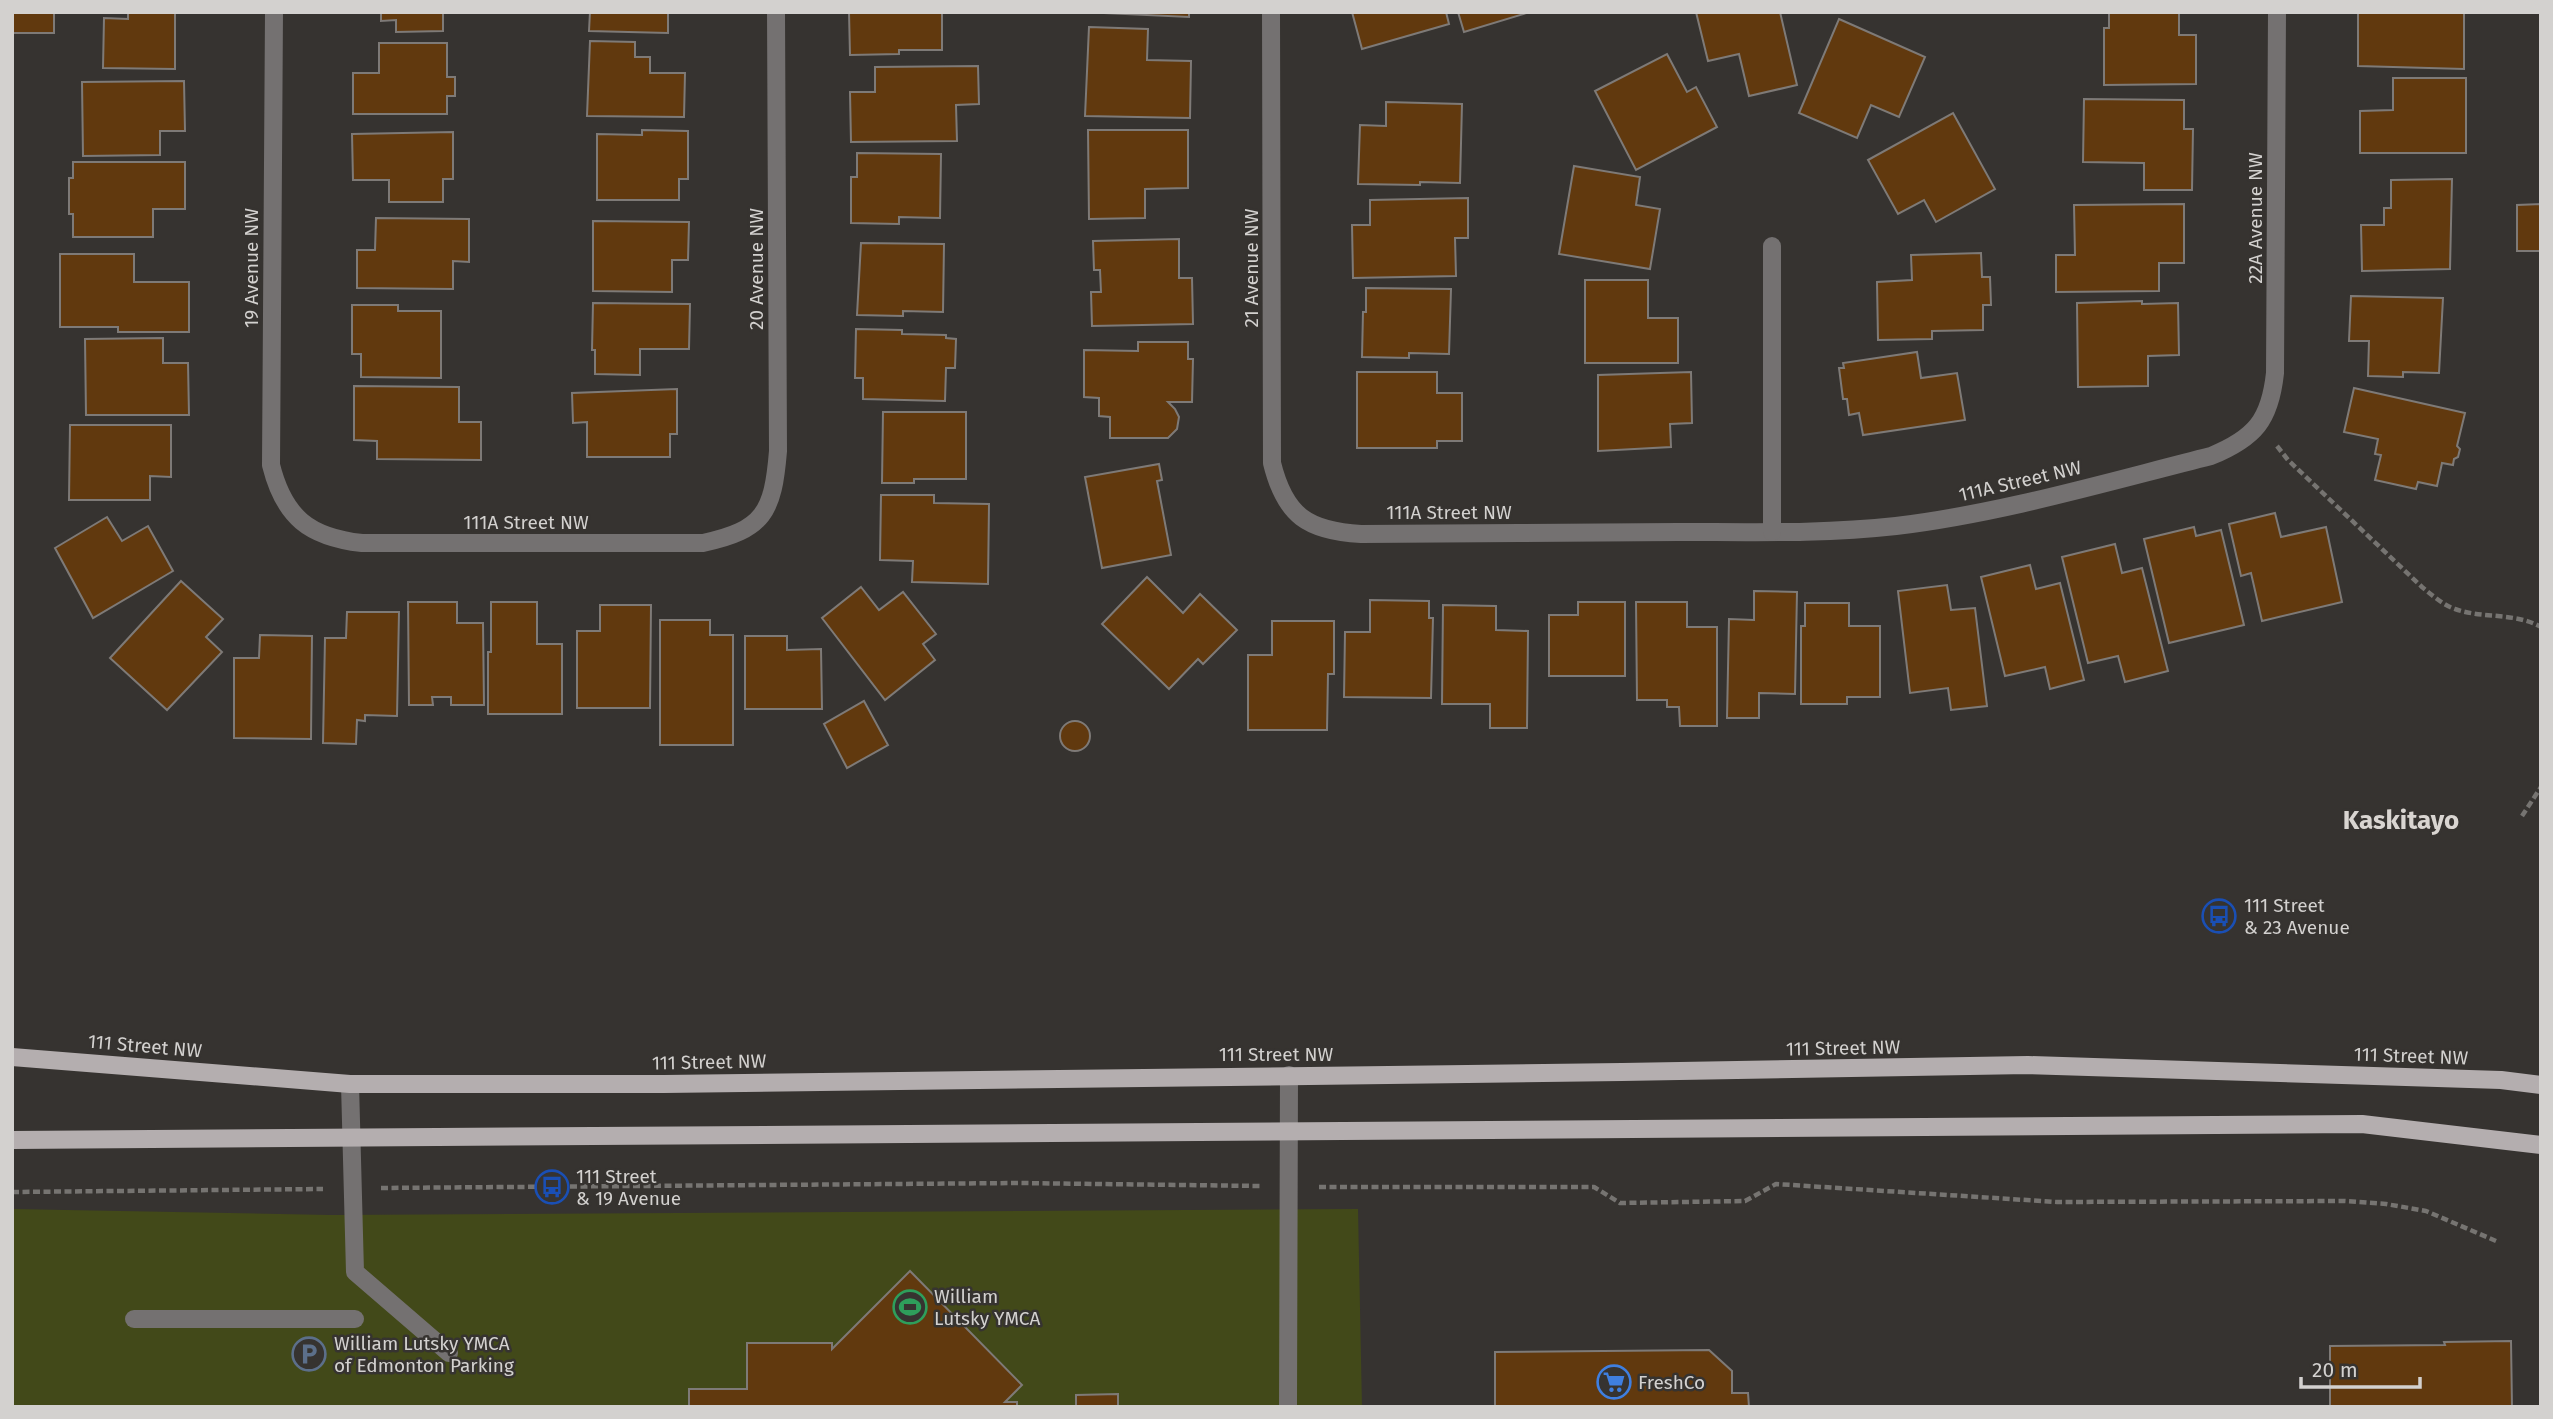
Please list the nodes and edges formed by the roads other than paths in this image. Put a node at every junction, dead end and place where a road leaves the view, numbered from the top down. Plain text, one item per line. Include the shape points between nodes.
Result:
1 (274, 12) edge
2 (776, 12) edge
3 (1271, 12) edge
4 (2277, 12) edge
5 (1772, 246) dead end
6 (2263, 421) joint
7 (1299, 516) joint
8 (296, 518) joint
9 (757, 521) joint
10 (1772, 532) junction
11 (12, 1057) edge
12 (1289, 1075) junction
13 (350, 1084) junction
14 (2541, 1085) edge
15 (1289, 1132) junction
16 (351, 1137) junction
17 (12, 1140) edge
18 (2541, 1145) edge
19 (134, 1319) dead end
20 (355, 1319) dead end
21 (449, 1353) dead end
22 (1288, 1407) edge

1 - 8 street, 19 Avenue NW via 271,465
2 - 9 street, 20 Avenue NW via 778,451 771,495
3 - 7 street, 21 Avenue NW via 1272,463 1277,484
4 - 6 street, 22A Avenue NW via 2275,373
5 - 10 street
6 - 10 street, 111A Street NW via 2250,436 2211,456 2032,501 1894,526
7 - 10 street, 111A Street NW via 1315,527 1361,534
8 - 9 street, 111A Street NW via 323,536 362,543 703,543 744,531
11 - 13 main road, 111 Street NW
12 - 13 main road, 111 Street NW
12 - 14 main road, 111 Street NW via 2028,1065
12 - 15 street
13 - 16 street
15 - 16 main road
15 - 18 main road via 2362,1124
15 - 22 street
16 - 17 main road
16 - 21 street via 355,1272
19 - 20 street

